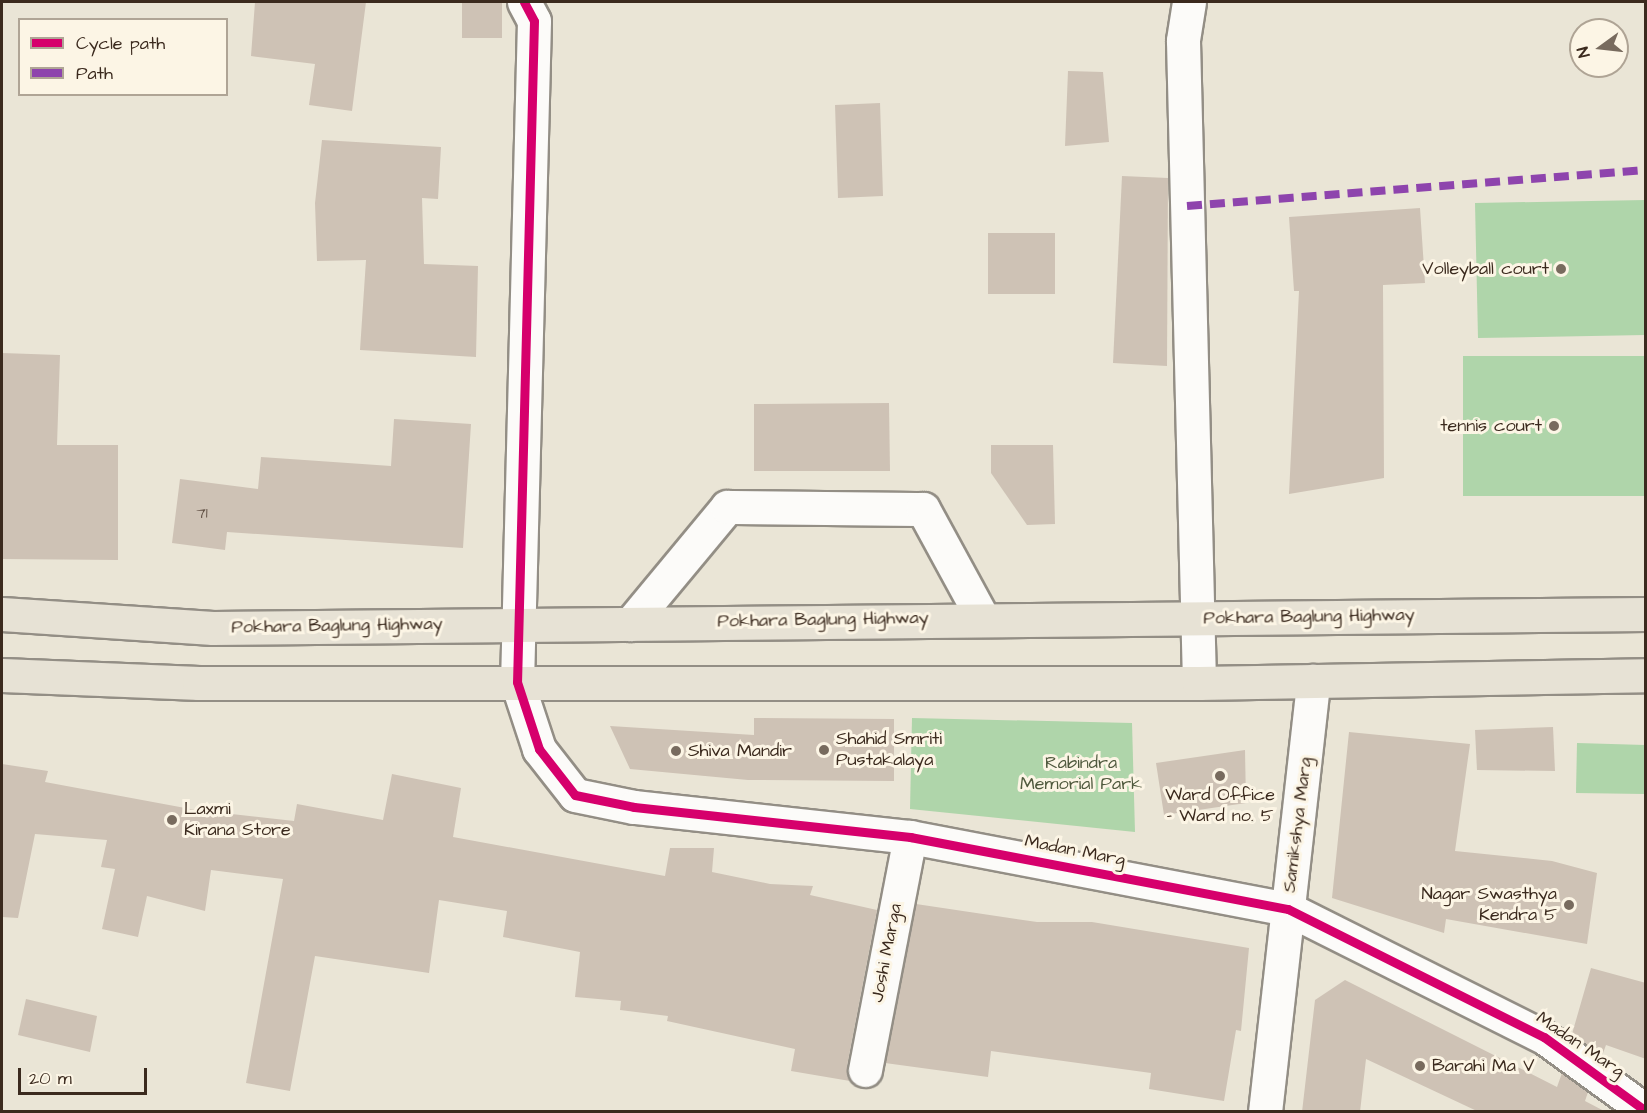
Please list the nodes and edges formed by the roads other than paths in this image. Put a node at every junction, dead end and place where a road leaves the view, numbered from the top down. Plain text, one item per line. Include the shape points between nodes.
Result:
1 (524, 2) edge
2 (1190, 2) edge
3 (2, 614) edge
4 (1646, 614) edge
5 (982, 617) junction
6 (1199, 619) junction
7 (518, 623) junction
8 (630, 624) junction
9 (2, 675) edge
10 (1646, 675) edge
11 (1313, 681) junction
12 (517, 682) junction
13 (1199, 683) junction
14 (910, 837) junction
15 (1288, 909) junction
16 (865, 1070) dead end
17 (1646, 1111) edge
18 (1265, 1112) edge

1 - 7 street, Madan Marg via 534,21
2 - 6 street via 1184,53
3 - 7 highway, Pokhara Baglung Highway via 213,628
4 - 6 highway, Pokhara Baglung Highway
5 - 6 highway, Pokhara Baglung Highway
5 - 8 highway, Pokhara Baglung Highway
5 - 8 street via 923,509 727,507
6 - 13 street
7 - 8 highway, Pokhara Baglung Highway
7 - 12 street, Madan Marg
9 - 12 highway via 199,683
10 - 11 highway
11 - 13 highway
11 - 15 street, Samikshya Marg
12 - 13 highway
12 - 14 street, Madan Marg via 538,749 575,795 634,807
14 - 15 street, Madan Marg
14 - 16 street, Joshi Marga
15 - 17 street, Madan Marg via 1545,1037
15 - 18 street, Samikshya Marg

